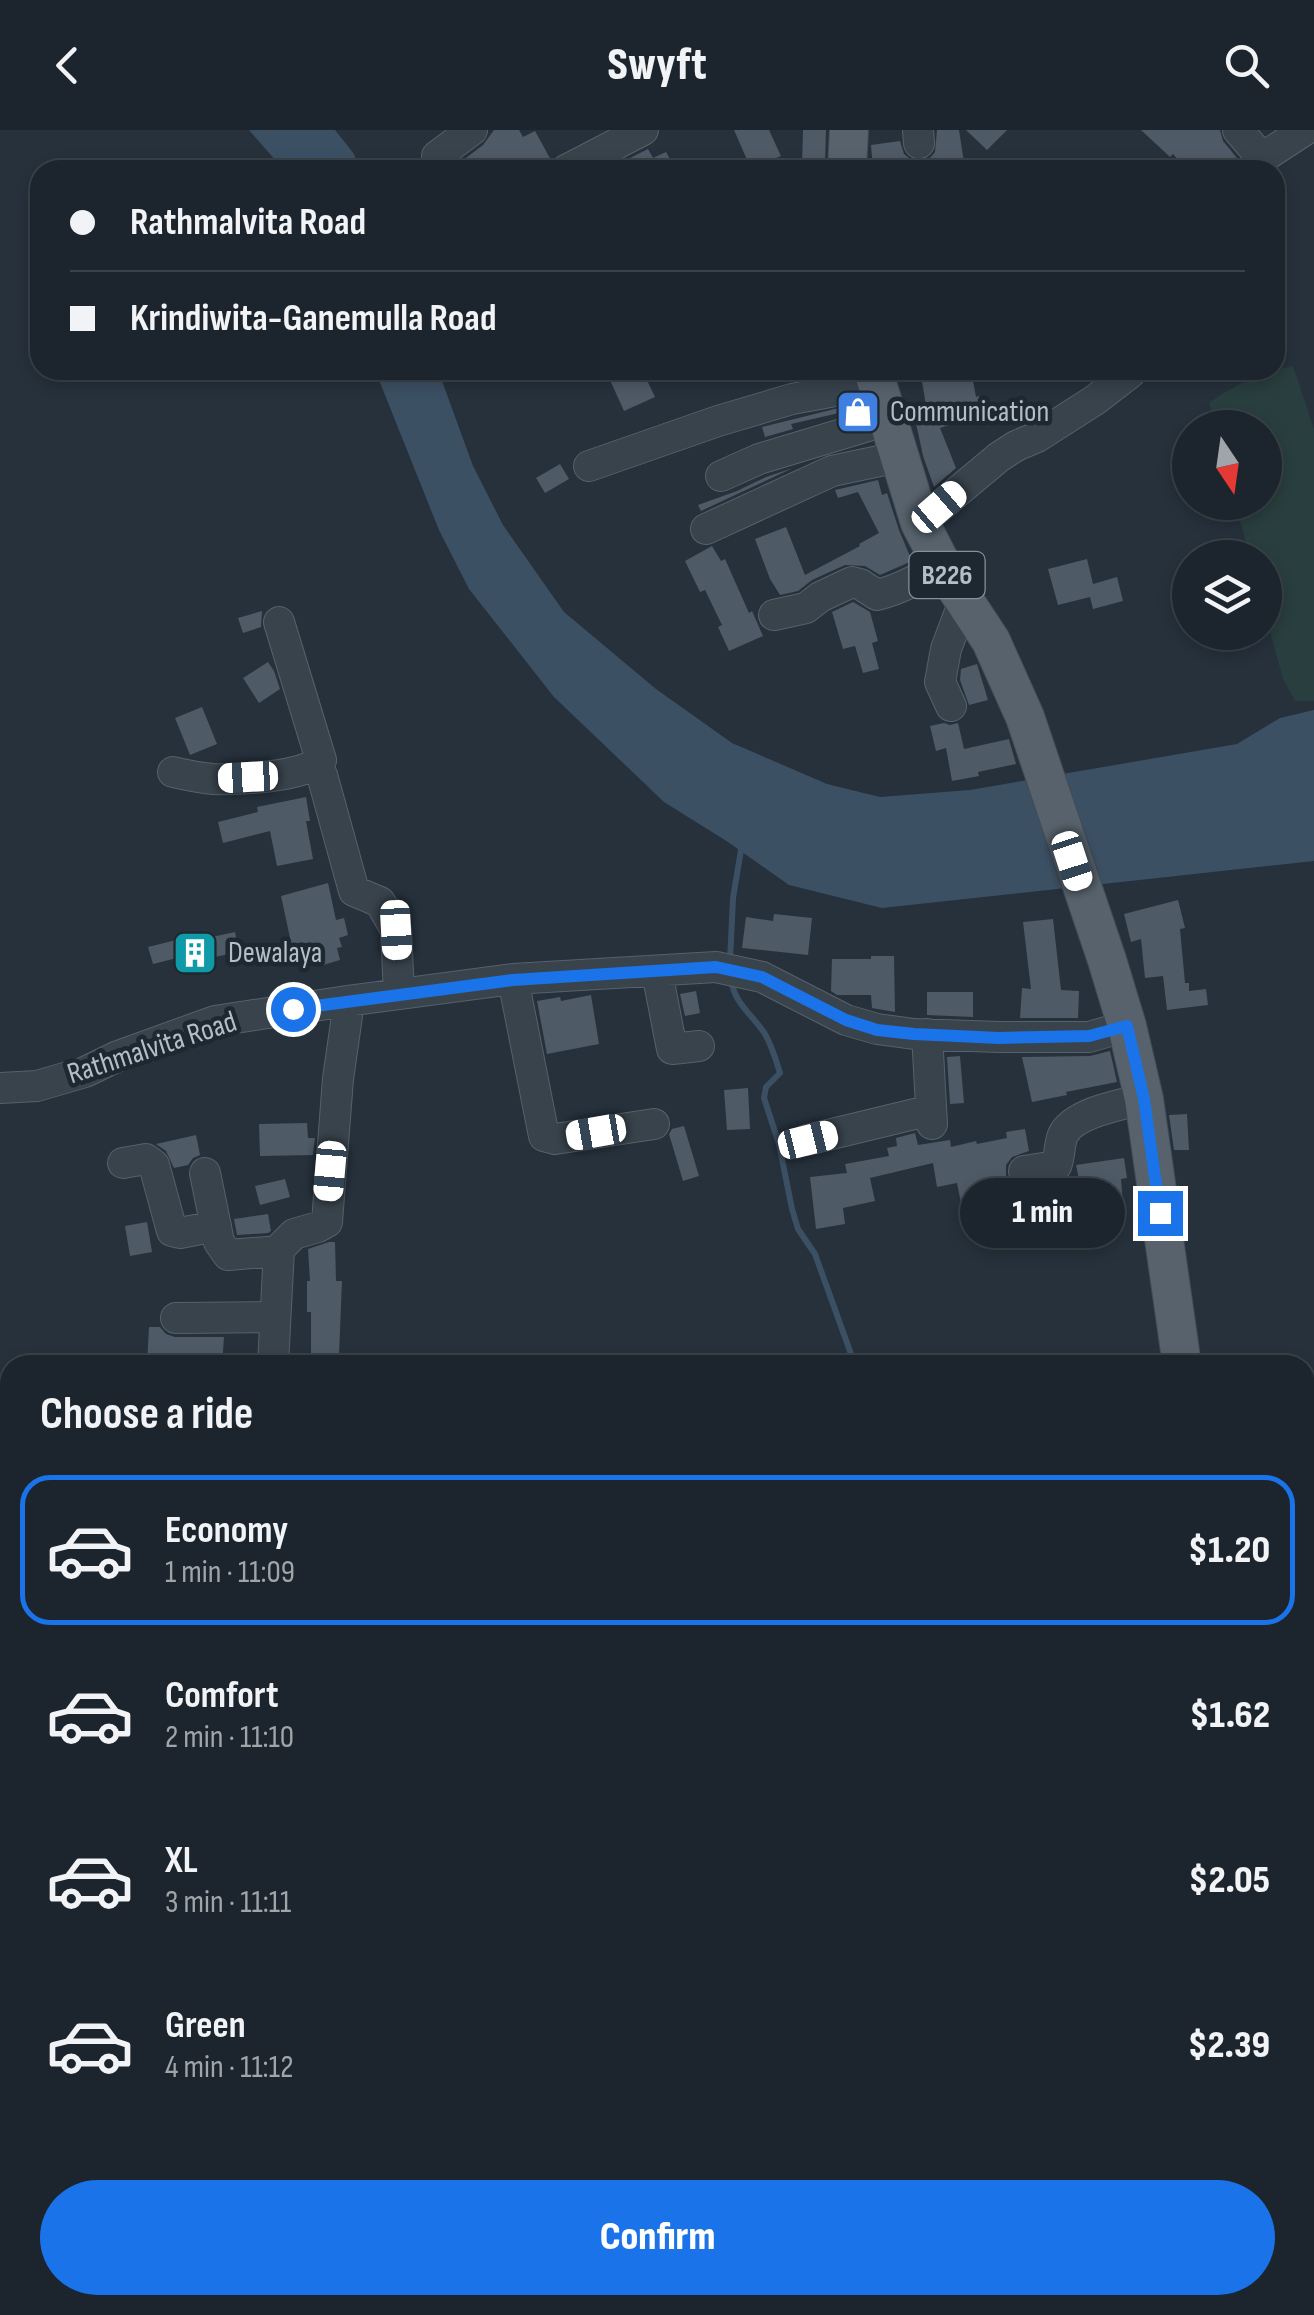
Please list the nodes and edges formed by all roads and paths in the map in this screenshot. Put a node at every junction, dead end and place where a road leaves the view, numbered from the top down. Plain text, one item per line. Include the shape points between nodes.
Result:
1 (472, 130) edge
2 (643, 130) edge
3 (849, 130) edge
4 (1238, 130) edge
5 (1305, 130) edge
6 (437, 156) dead end
7 (585, 160) edge
8 (848, 160) edge
9 (1255, 160) edge
10 (1263, 160) edge
11 (861, 380) edge
12 (876, 380) edge
13 (1121, 380) edge
14 (888, 420) junction
15 (898, 457) junction
16 (589, 466) dead end
17 (721, 476) dead end
18 (920, 523) junction
19 (706, 529) dead end
20 (942, 565) junction
21 (964, 601) junction
22 (774, 615) dead end
23 (279, 622) dead end
24 (951, 706) dead end
25 (313, 768) junction
26 (173, 772) dead end
27 (657, 972) junction
28 (513, 980) junction
29 (400, 994) junction
30 (347, 1001) junction
31 (1127, 1026) junction
32 (927, 1034) junction
33 (699, 1046) dead end
34 (0, 1088) edge
35 (1144, 1099) junction
36 (654, 1124) dead end
37 (808, 1140) dead end
38 (122, 1163) dead end
39 (205, 1172) dead end
40 (1024, 1172) dead end
41 (216, 1226) junction
42 (279, 1252) junction
43 (274, 1317) junction
44 (176, 1318) dead end
45 (273, 1355) edge
46 (1181, 1355) edge

1 - 6 street
2 - 7 street
3 - 8 main road
4 - 9 street
5 - 10 street
11 - 16 street
12 - 14 main road, B226
13 - 18 street via 1000,457
14 - 15 main road, B226
14 - 17 street via 758,458
15 - 18 main road, B226
15 - 19 street via 832,471
18 - 20 main road, B226
20 - 21 main road, B226
20 - 22 street via 892,591 878,595 852,582 806,608
21 - 24 street via 940,682
21 - 31 main road, B226 via 991,641 1025,717
23 - 25 street via 321,760
25 - 26 street via 213,779
25 - 29 street via 322,776 354,891 380,902 396,930
27 - 28 street, Rathmalvita Road
27 - 32 street, Rathmalvita Road via 726,968 762,977 846,1020
27 - 33 street via 672,1049
28 - 29 street, Rathmalvita Road
28 - 36 street via 544,1136
29 - 30 street, Rathmalvita Road
30 - 34 street, Rathmalvita Road via 216,1021 85,1072
30 - 42 street via 326,1222 294,1234
31 - 32 street, Rathmalvita Road via 1089,1036
31 - 35 main road, B226
32 - 37 street via 932,1117
35 - 40 street via 1072,1124 1062,1136 1056,1166
35 - 46 main road, B226
38 - 41 street via 146,1158 154,1164 172,1231
39 - 41 street
41 - 42 street via 228,1255
42 - 43 street
43 - 44 street
43 - 45 street

